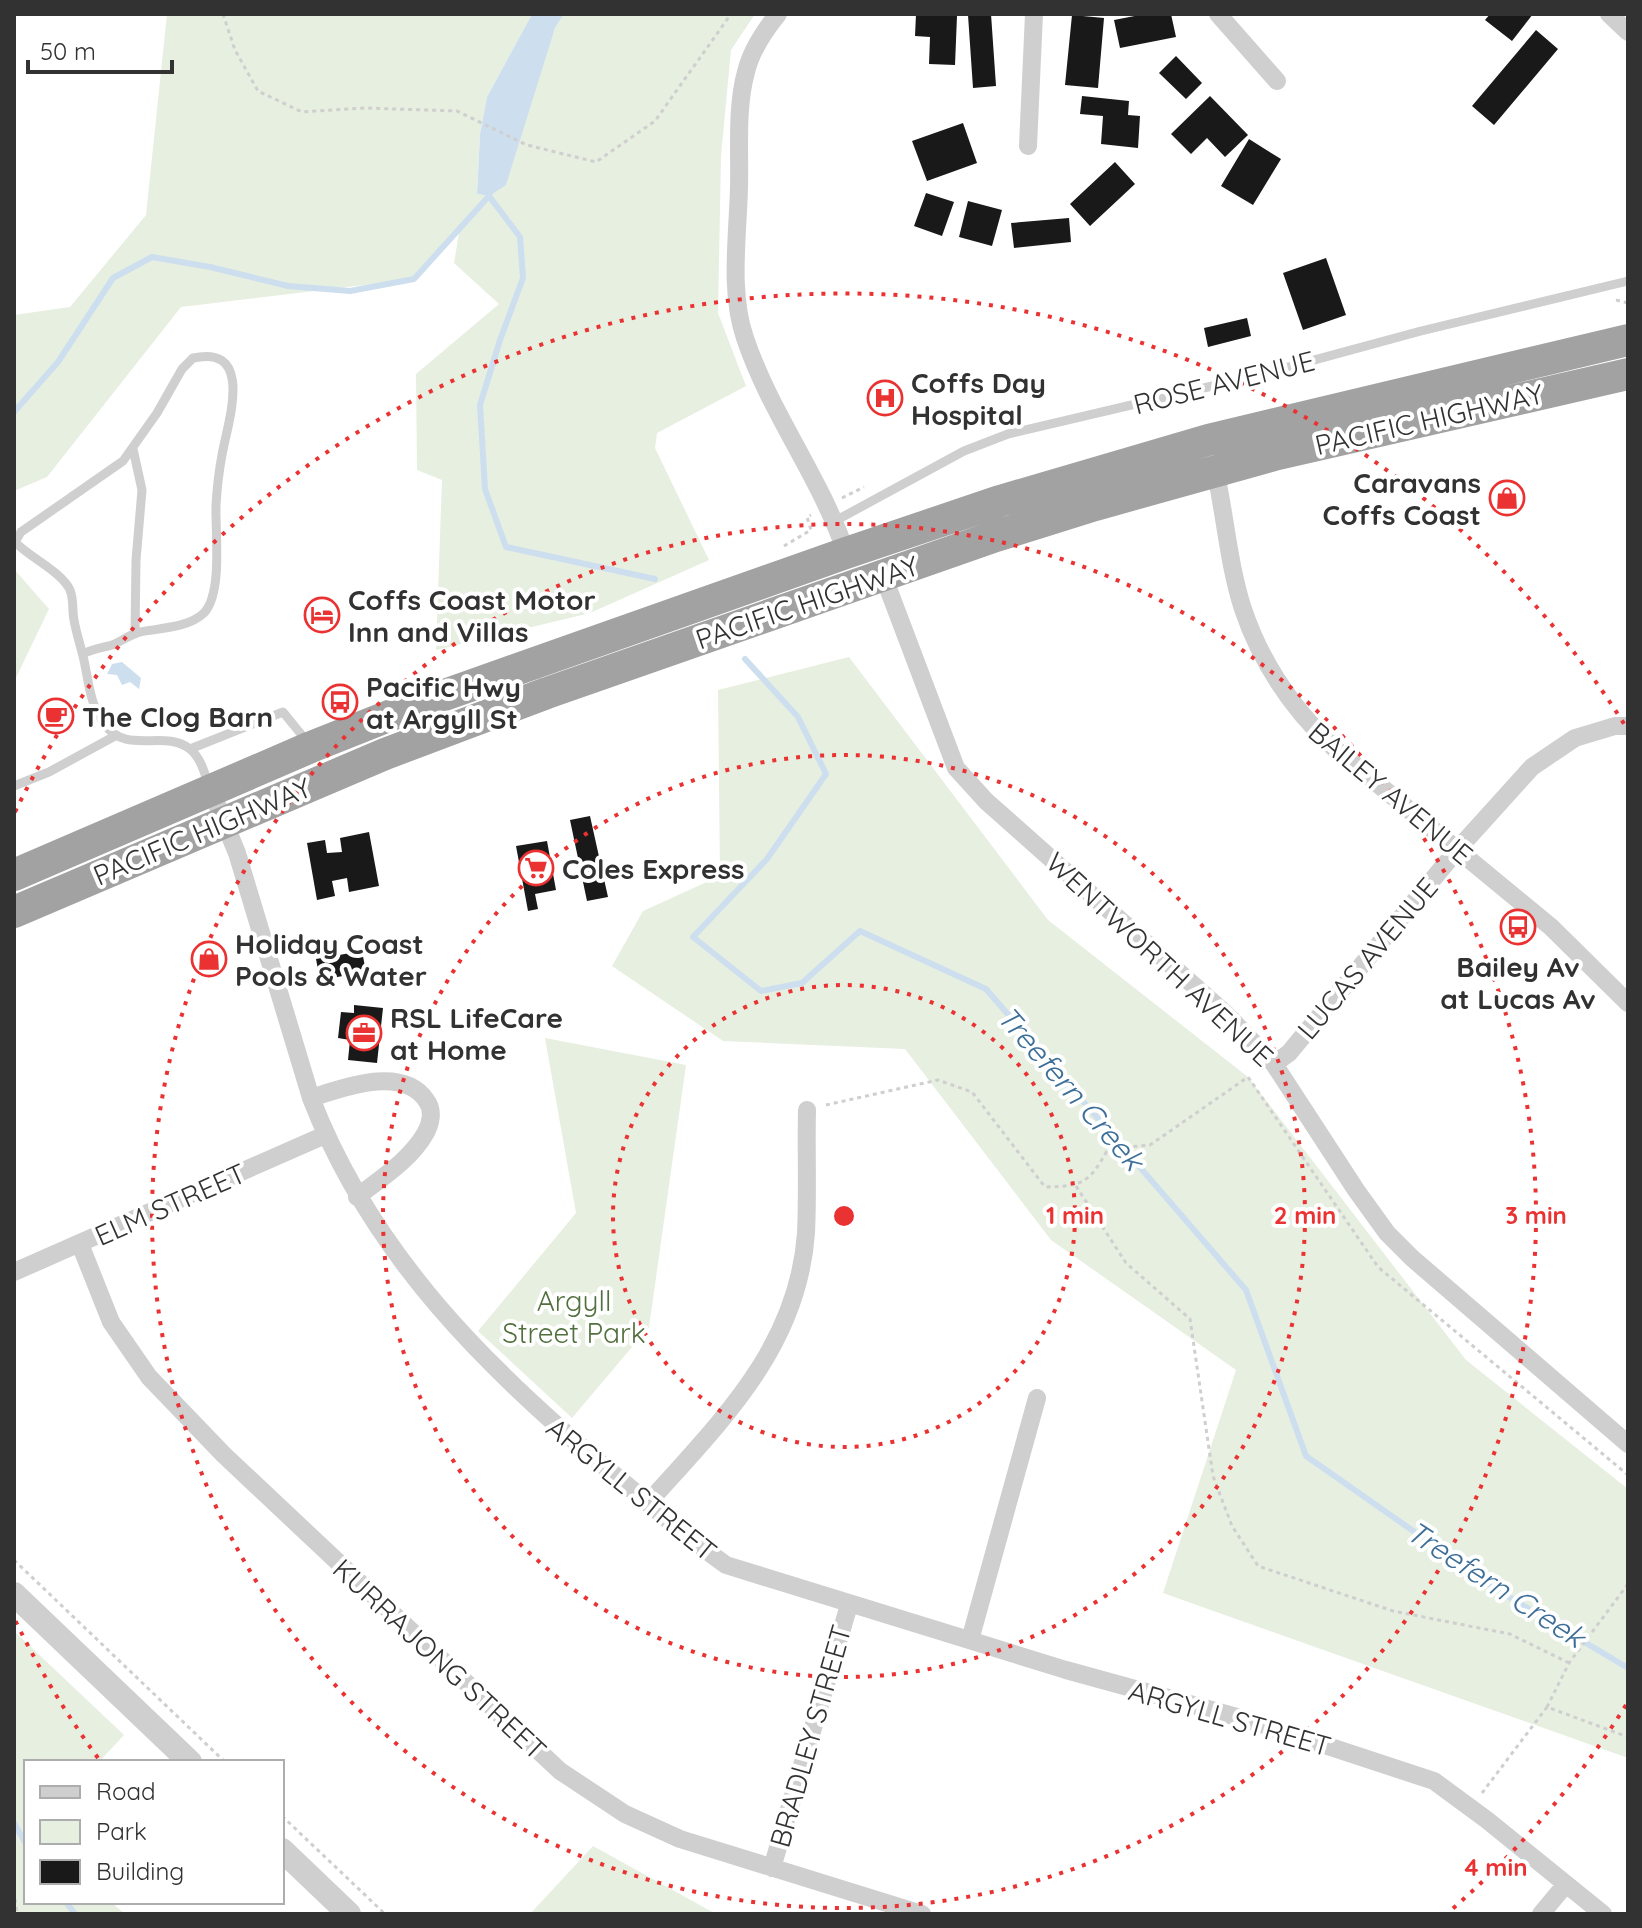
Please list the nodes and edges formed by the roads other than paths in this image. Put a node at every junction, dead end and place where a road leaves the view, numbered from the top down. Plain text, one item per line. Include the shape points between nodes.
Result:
1 (778, 14) edge
2 (1034, 14) edge
3 (1218, 14) edge
4 (1609, 14) edge
5 (1628, 32) edge
6 (1277, 81) dead end
7 (1028, 146) dead end
8 (1628, 281) edge
9 (1628, 340) edge
10 (1628, 374) edge
11 (1208, 440) junction
12 (133, 449) junction
13 (1215, 471) junction
14 (835, 521) junction
15 (846, 553) junction
16 (883, 575) junction
17 (135, 634) junction
18 (83, 654) junction
19 (1628, 726) edge
20 (115, 736) junction
21 (311, 747) junction
22 (190, 749) junction
23 (14, 786) edge
24 (211, 790) junction
25 (223, 821) junction
26 (1457, 850) junction
27 (14, 875) edge
28 (14, 912) edge
29 (1628, 1003) edge
30 (1274, 1064) junction
31 (311, 1098) junction
32 (807, 1110) road end
33 (325, 1135) junction
34 (357, 1197) junction
35 (80, 1244) junction
36 (14, 1272) edge
37 (1037, 1398) dead end
38 (1628, 1444) edge
39 (648, 1503) junction
40 (14, 1594) edge
41 (849, 1605) junction
42 (970, 1640) junction
43 (188, 1760) edge
44 (284, 1852) edge
45 (772, 1868) junction
46 (1566, 1884) junction
47 (349, 1914) edge
48 (922, 1914) edge
49 (1541, 1914) edge
50 (1603, 1914) edge

1 - 14 street via 746,70 740,110 737,291 743,335 759,374
2 - 7 street
3 - 6 street
4 - 5 street
8 - 14 lane, ROSE AVENUE via 1008,434 964,451
9 - 11 highway, PACIFIC HIGHWAY
10 - 13 highway, PACIFIC HIGHWAY
11 - 13 street, BAILEY AVENUE
11 - 15 highway, PACIFIC HIGHWAY
12 - 17 lane via 142,490
12 - 17 lane via 193,358 213,357 224,363 233,375 234,395 217,494 219,542 211,602 195,620
12 - 18 lane via 16,536 15,542 70,591
13 - 16 highway, PACIFIC HIGHWAY
13 - 26 street, BAILEY AVENUE via 1243,608 1279,684 1333,747
14 - 15 street
15 - 21 highway, PACIFIC HIGHWAY via 519,667
16 - 25 highway, PACIFIC HIGHWAY via 445,731
16 - 30 street, WENTWORTH AVENUE via 956,768
17 - 18 lane
18 - 20 lane via 94,707
19 - 26 street, LUCAS AVENUE via 1575,738 1532,767
20 - 22 lane
20 - 23 lane
21 - 22 lane via 283,712
21 - 24 highway, PACIFIC HIGHWAY
22 - 24 lane
24 - 25 street, ARGYLL STREET
24 - 27 highway, PACIFIC HIGHWAY
25 - 28 highway, PACIFIC HIGHWAY
25 - 31 street, ARGYLL STREET
26 - 29 street, BAILEY AVENUE via 1551,927
26 - 30 street, LUCAS AVENUE via 1289,1053
30 - 38 street, WENTWORTH AVENUE via 1387,1233
31 - 33 street, ARGYLL STREET
31 - 34 street via 385,1082 410,1086 429,1103 424,1136
32 - 39 street via 806,1235 784,1323 752,1382
33 - 34 street, ARGYLL STREET
33 - 35 street, ELM STREET
34 - 39 street, ARGYLL STREET via 419,1285 470,1342 544,1417
35 - 36 street, ELM STREET
35 - 45 street, KURRAJONG STREET via 111,1322 149,1377 224,1455 546,1760 651,1827
37 - 42 street
39 - 41 street, ARGYLL STREET via 726,1565
40 - 43 street
41 - 42 street, ARGYLL STREET
41 - 45 street, BRADLEY STREET
42 - 46 street, ARGYLL STREET via 1255,1722 1434,1781
44 - 47 street
45 - 48 street, KURRAJONG STREET
46 - 49 street
46 - 50 street, ARGYLL STREET

